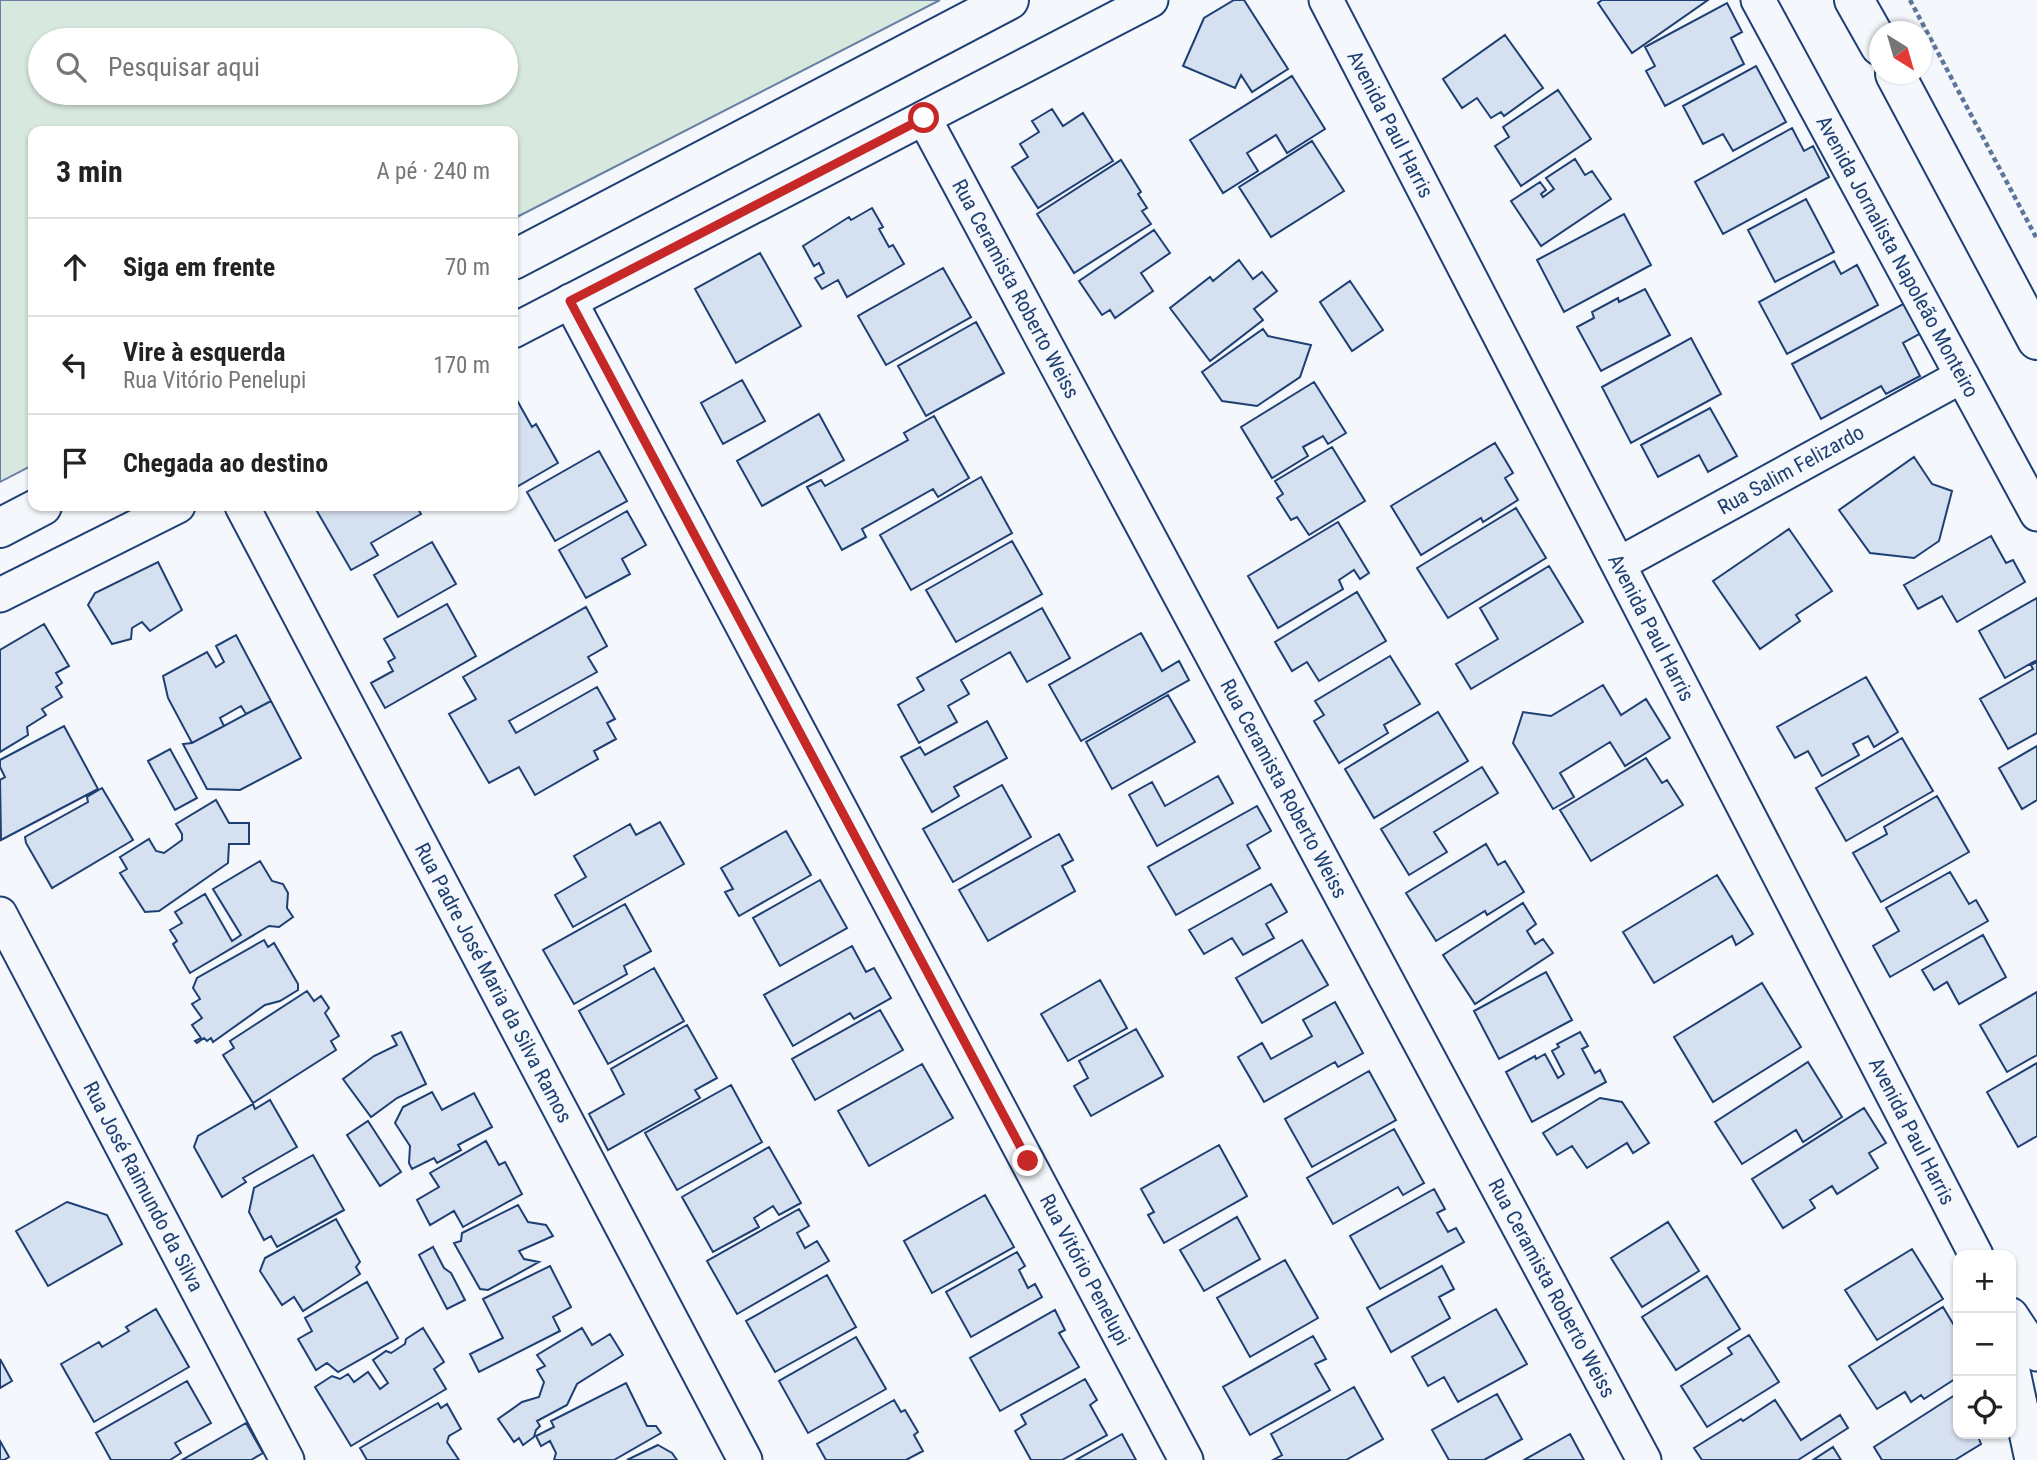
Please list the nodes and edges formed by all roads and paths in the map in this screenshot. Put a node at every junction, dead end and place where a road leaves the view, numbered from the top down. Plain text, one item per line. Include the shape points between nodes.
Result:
1 (1009, 0) edge
2 (1151, 0) edge
3 (1326, 0) edge
4 (1758, 0) edge
5 (1854, 0) edge
6 (1910, 0) edge
7 (1869, 27) edge
8 (1900, 84) edge
9 (924, 118) junction
10 (2037, 239) edge
11 (518, 257) edge
12 (570, 301) junction
13 (518, 328) edge
14 (2037, 341) edge
15 (1962, 376) junction
16 (33, 511) edge
17 (168, 511) edge
18 (245, 511) edge
19 (2037, 514) edge
20 (0, 528) edge
21 (1619, 564) junction
22 (0, 595) edge
23 (0, 914) edge
24 (1973, 1250) edge
25 (2016, 1322) edge
26 (2037, 1354) edge
27 (2014, 1376) edge
28 (287, 1460) edge
29 (745, 1460) edge
30 (1186, 1460) edge
31 (1644, 1460) edge
32 (2032, 1460) edge

1 - 11 street
2 - 9 street
3 - 21 street, Avenida Paul Harris
4 - 15 street, Avenida Jornalista Napoleão Monteiro
5 - 7 street
6 - 10 path
8 - 14 street
9 - 12 street
9 - 31 street, Rua Ceramista Roberto Weiss
12 - 13 street
12 - 30 street, Rua Vitório Penelupi
15 - 19 street, Avenida Jornalista Napoleão Monteiro
15 - 21 street, Rua Salim Felizardo
16 - 20 street
17 - 22 street
18 - 29 street, Rua Padre José Maria da Silva Ramos
21 - 24 street, Avenida Paul Harris
23 - 28 street, Rua José Raimundo da Silva
25 - 26 street
27 - 32 street

